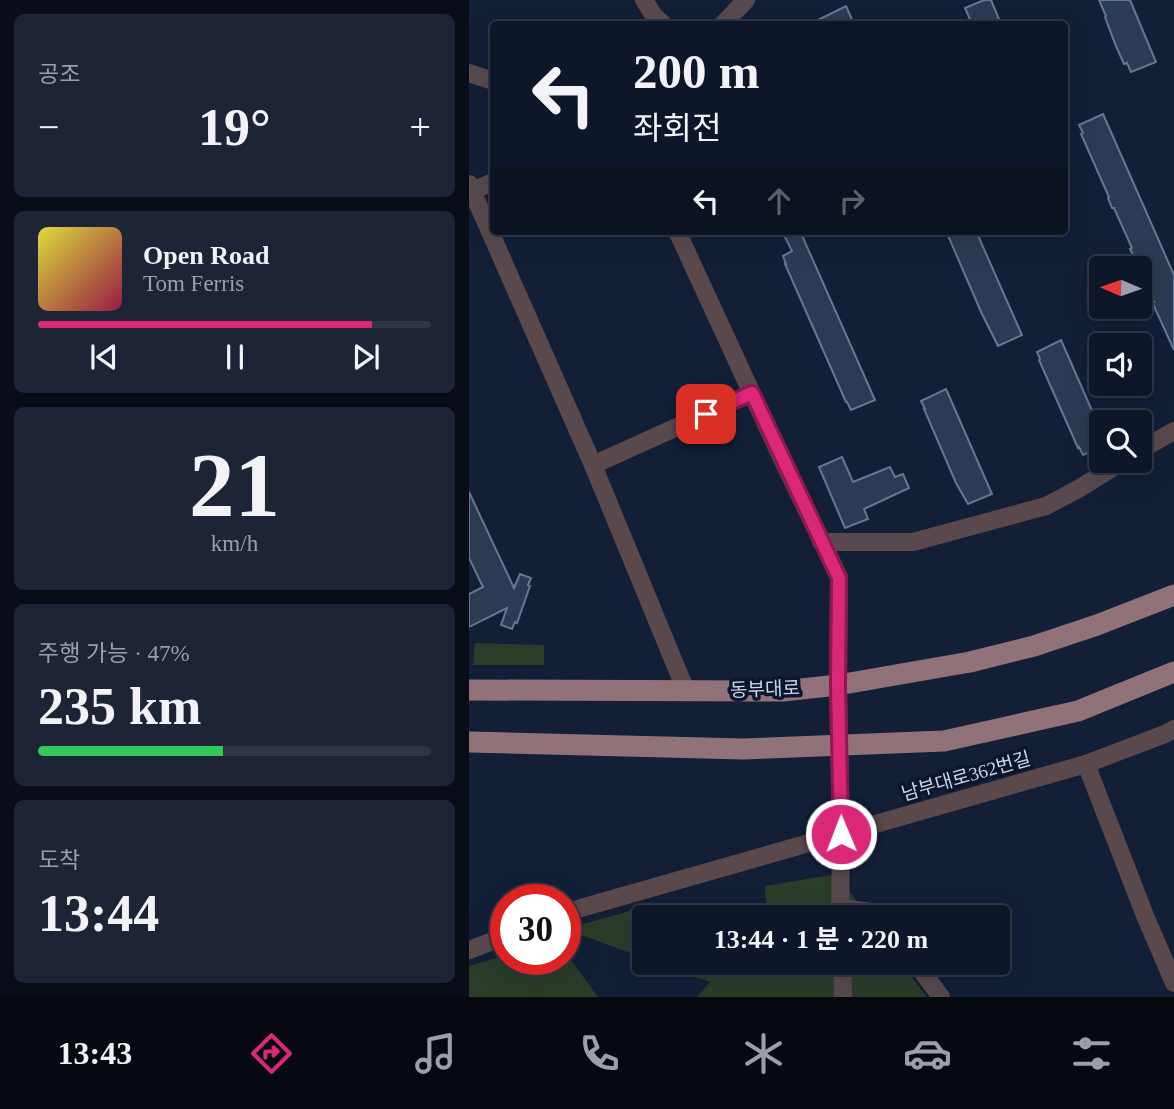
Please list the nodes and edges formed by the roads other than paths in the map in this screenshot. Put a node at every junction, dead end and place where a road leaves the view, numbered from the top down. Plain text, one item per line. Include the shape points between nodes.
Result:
1 (644, 0) edge
2 (746, 0) edge
3 (660, 21) edge
4 (726, 21) edge
5 (469, 73) edge
6 (490, 80) edge
7 (490, 183) edge
8 (471, 188) edge
9 (490, 231) edge
10 (492, 235) edge
11 (679, 235) edge
12 (752, 393) junction
13 (1174, 431) edge
14 (1152, 444) edge
15 (593, 465) junction
16 (1104, 473) edge
17 (821, 542) junction
18 (1174, 595) edge
19 (1174, 672) edge
20 (838, 685) junction
21 (469, 690) edge
22 (686, 691) junction
23 (1174, 729) edge
24 (469, 742) edge
25 (839, 745) junction
26 (1086, 764) junction
27 (841, 834) junction
28 (840, 905) edge
29 (581, 909) edge
30 (490, 942) edge
31 (469, 950) edge
32 (842, 975) edge
33 (925, 975) edge
34 (1174, 983) edge
35 (843, 997) edge
36 (941, 997) edge

1 - 3 street
2 - 4 street
5 - 6 street
7 - 8 street
8 - 9 street
10 - 15 street
11 - 12 street
12 - 15 street
12 - 17 street
13 - 14 street
15 - 22 street
16 - 17 street via 1046,506 913,542
17 - 20 street via 839,578
18 - 20 main road, 동부대로 via 1034,646
19 - 25 main road via 1078,711 944,741
20 - 22 main road, 동부대로 via 783,691
20 - 25 street
21 - 22 main road, 동부대로
23 - 26 street, 남부대로362번길
24 - 25 main road via 743,749
25 - 27 street
26 - 27 street, 남부대로362번길
26 - 34 street
27 - 28 street
27 - 29 street, 남부대로362번길
30 - 31 street
32 - 35 street
33 - 36 street

